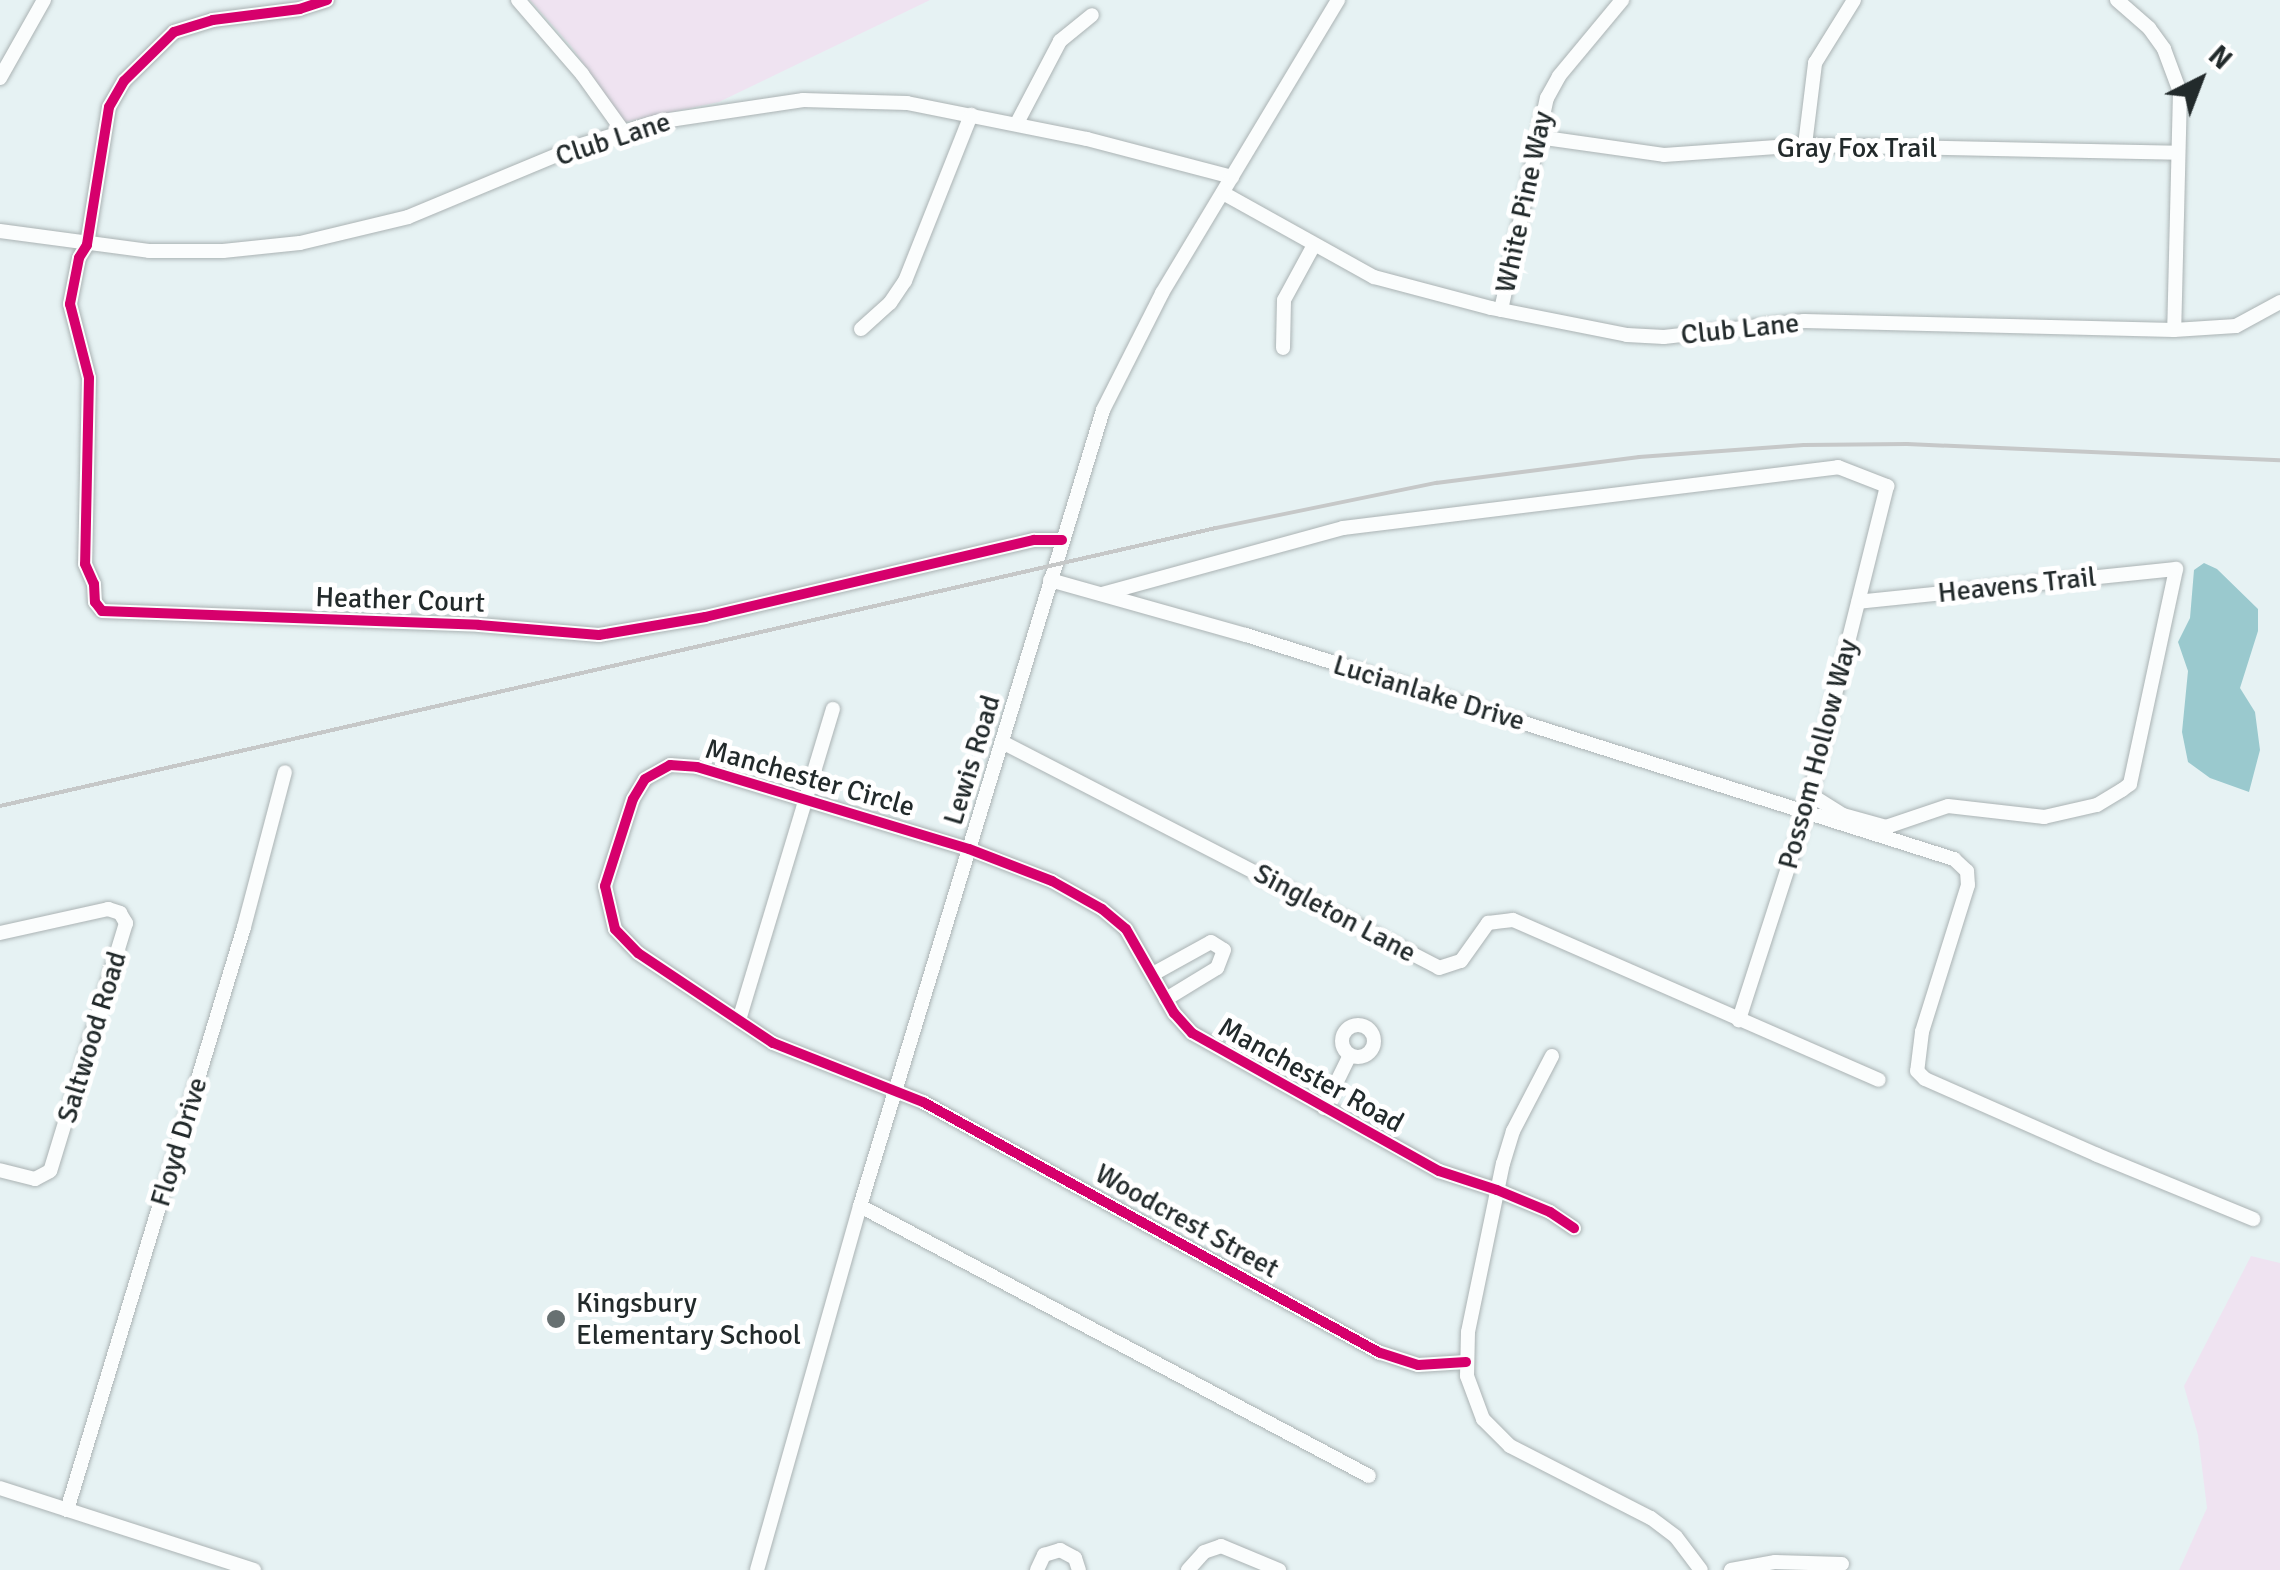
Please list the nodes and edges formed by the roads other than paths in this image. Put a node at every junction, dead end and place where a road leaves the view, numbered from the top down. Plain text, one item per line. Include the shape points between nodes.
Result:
1 (44, 0) edge
2 (327, 0) edge
3 (518, 0) edge
4 (1622, 0) edge
5 (1854, 0) edge
6 (2117, 0) edge
7 (1333, 2) edge
8 (1092, 15) dead end
9 (0, 78) edge
10 (971, 114) junction
11 (1016, 123) junction
12 (622, 132) junction
13 (1538, 136) junction
14 (1806, 145) junction
15 (2178, 153) junction
16 (1232, 177) junction
17 (1223, 193) junction
18 (0, 231) edge
19 (87, 245) junction
20 (1314, 246) junction
21 (2280, 302) edge
22 (1501, 310) junction
23 (861, 330) dead end
24 (2174, 330) junction
25 (1283, 348) dead end
26 (1062, 540) junction
27 (1050, 580) junction
28 (1101, 594) junction
29 (1858, 602) junction
30 (833, 709) dead end
31 (1002, 742) junction
32 (286, 772) dead end
33 (1810, 795) junction
34 (805, 800) junction
35 (1806, 812) junction
36 (969, 849) junction
37 (0, 934) edge
38 (1153, 974) junction
39 (1166, 998) junction
40 (740, 1020) junction
41 (1739, 1020) junction
42 (1350, 1055) dead end
43 (1552, 1056) dead end
44 (1879, 1080) dead end
45 (894, 1091) junction
46 (1324, 1108) junction
47 (0, 1170) edge
48 (1497, 1190) junction
49 (860, 1206) junction
50 (2253, 1219) dead end
51 (1574, 1228) dead end
52 (1466, 1362) junction
53 (1369, 1476) dead end
54 (0, 1488) edge
55 (67, 1510) junction
56 (1842, 1564) dead end
57 (234, 1567) edge
58 (254, 1570) edge
59 (757, 1570) edge
60 (1038, 1570) edge
61 (1078, 1570) edge
62 (1188, 1570) edge
63 (1280, 1570) edge
64 (1701, 1570) edge
65 (1730, 1570) edge

1 - 9 street
2 - 19 street, Heather Court via 300,10 213,20 163,40 124,80 109,107
3 - 12 street
4 - 13 street, White Pine Way via 1558,76
5 - 14 street via 1815,63
6 - 15 street via 2149,28 2175,72 2182,117
7 - 16 street, Lewis Road
8 - 11 street via 1060,41
10 - 11 street, Club Lane
10 - 12 street, Club Lane via 875,100 803,100 700,112
10 - 23 street via 905,281
11 - 16 street, Club Lane
12 - 19 street, Club Lane via 443,205 342,235 223,251
13 - 14 street, Gray Fox Trail via 1664,155
13 - 22 street, White Pine Way
14 - 15 street, Gray Fox Trail
15 - 24 street
16 - 17 street, Lewis Road
17 - 20 street, Club Lane
17 - 26 street, Lewis Road via 1120,369
18 - 19 street, Club Lane
19 - 26 street, Heather Court via 70,304 89,378 85,564 95,602 111,614 599,634 705,617 1034,540
20 - 22 street, Club Lane via 1374,277
20 - 25 street via 1280,310
21 - 24 street, Club Lane via 2236,326
22 - 24 street, Club Lane via 1645,336 1804,321
26 - 27 street, Lewis Road
27 - 28 street, Lucianlake Drive
27 - 31 street, Lewis Road
28 - 29 street, Possom Hollow Way via 1344,528 1838,467 1886,486
28 - 35 street, Lucianlake Drive
29 - 33 street, Possom Hollow Way
29 - 33 street, Heavens Trail via 2176,569 2130,784 2122,790 2097,805 2044,817 1960,805 1886,826 1843,816
30 - 34 street
31 - 36 street, Lewis Road
31 - 41 street, Singleton Lane via 1439,968 1461,961 1488,923 1512,920
32 - 55 street, Floyd Drive
33 - 35 street, Possom Hollow Way
34 - 36 street, Manchester Circle
34 - 40 street
34 - 40 street, Manchester Circle via 697,767 660,769 633,799 605,886 609,916 623,940
35 - 41 street, Possom Hollow Way
35 - 50 street, Lucianlake Drive via 1954,859 1967,871 1916,1054 1925,1079
36 - 38 street, Manchester Road via 1102,909 1134,939
36 - 45 street, Lewis Road
37 - 47 street, Saltwood Road via 108,910 126,923 50,1171 35,1179
38 - 39 street, Manchester Road
38 - 39 street via 1210,942 1224,950 1222,963
39 - 46 street, Manchester Road via 1192,1034
40 - 45 street, Manchester Circle via 795,1054
41 - 44 street, Singleton Lane
42 - 46 street
43 - 48 street via 1513,1131
45 - 49 street, Lewis Road
45 - 52 street, Woodcrest Street via 1380,1353 1418,1365
46 - 48 street, Manchester Road via 1439,1172
48 - 51 street, Manchester Road
48 - 52 street
49 - 53 street
49 - 59 street, Lewis Road
52 - 64 street via 1478,1408 1510,1446 1650,1518 1676,1537
54 - 55 street
55 - 57 street
56 - 65 street via 1775,1562
57 - 58 street
60 - 61 street via 1044,1555 1060,1550 1075,1558
62 - 63 street via 1204,1552 1221,1546

